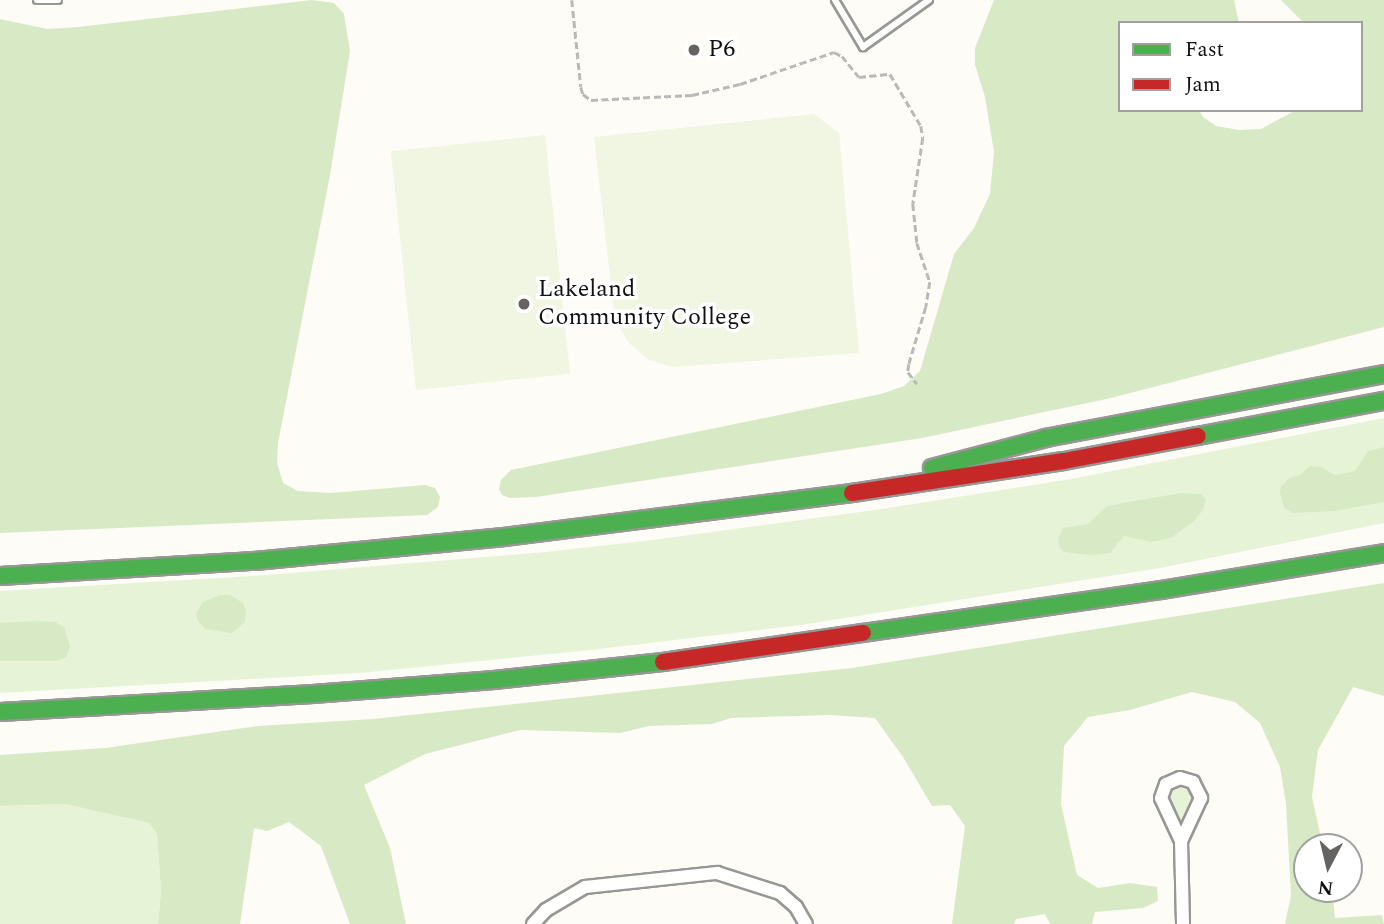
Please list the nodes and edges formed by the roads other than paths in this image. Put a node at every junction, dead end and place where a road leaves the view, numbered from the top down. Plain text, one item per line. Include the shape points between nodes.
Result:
1 (37, 0) edge
2 (58, 0) edge
3 (835, 0) edge
4 (929, 0) edge
5 (1384, 373) edge
6 (1384, 401) edge
7 (818, 497) junction
8 (1384, 541) edge
9 (1384, 553) edge
10 (0, 576) edge
11 (1161, 590) junction
12 (0, 712) edge
13 (1181, 841) junction
14 (533, 924) edge
15 (806, 924) edge
16 (1182, 924) edge

1 - 2 lane
3 - 4 lane via 863,47
5 - 7 highway via 1046,438
6 - 7 highway via 1064,461
7 - 10 highway via 490,539 254,561
8 - 11 highway
9 - 11 highway
11 - 12 highway via 661,662 494,680
13 - 13 street via 1201,798 1193,782 1180,778 1166,784 1161,798
13 - 16 street
14 - 15 street via 546,909 585,887 717,873 780,893

